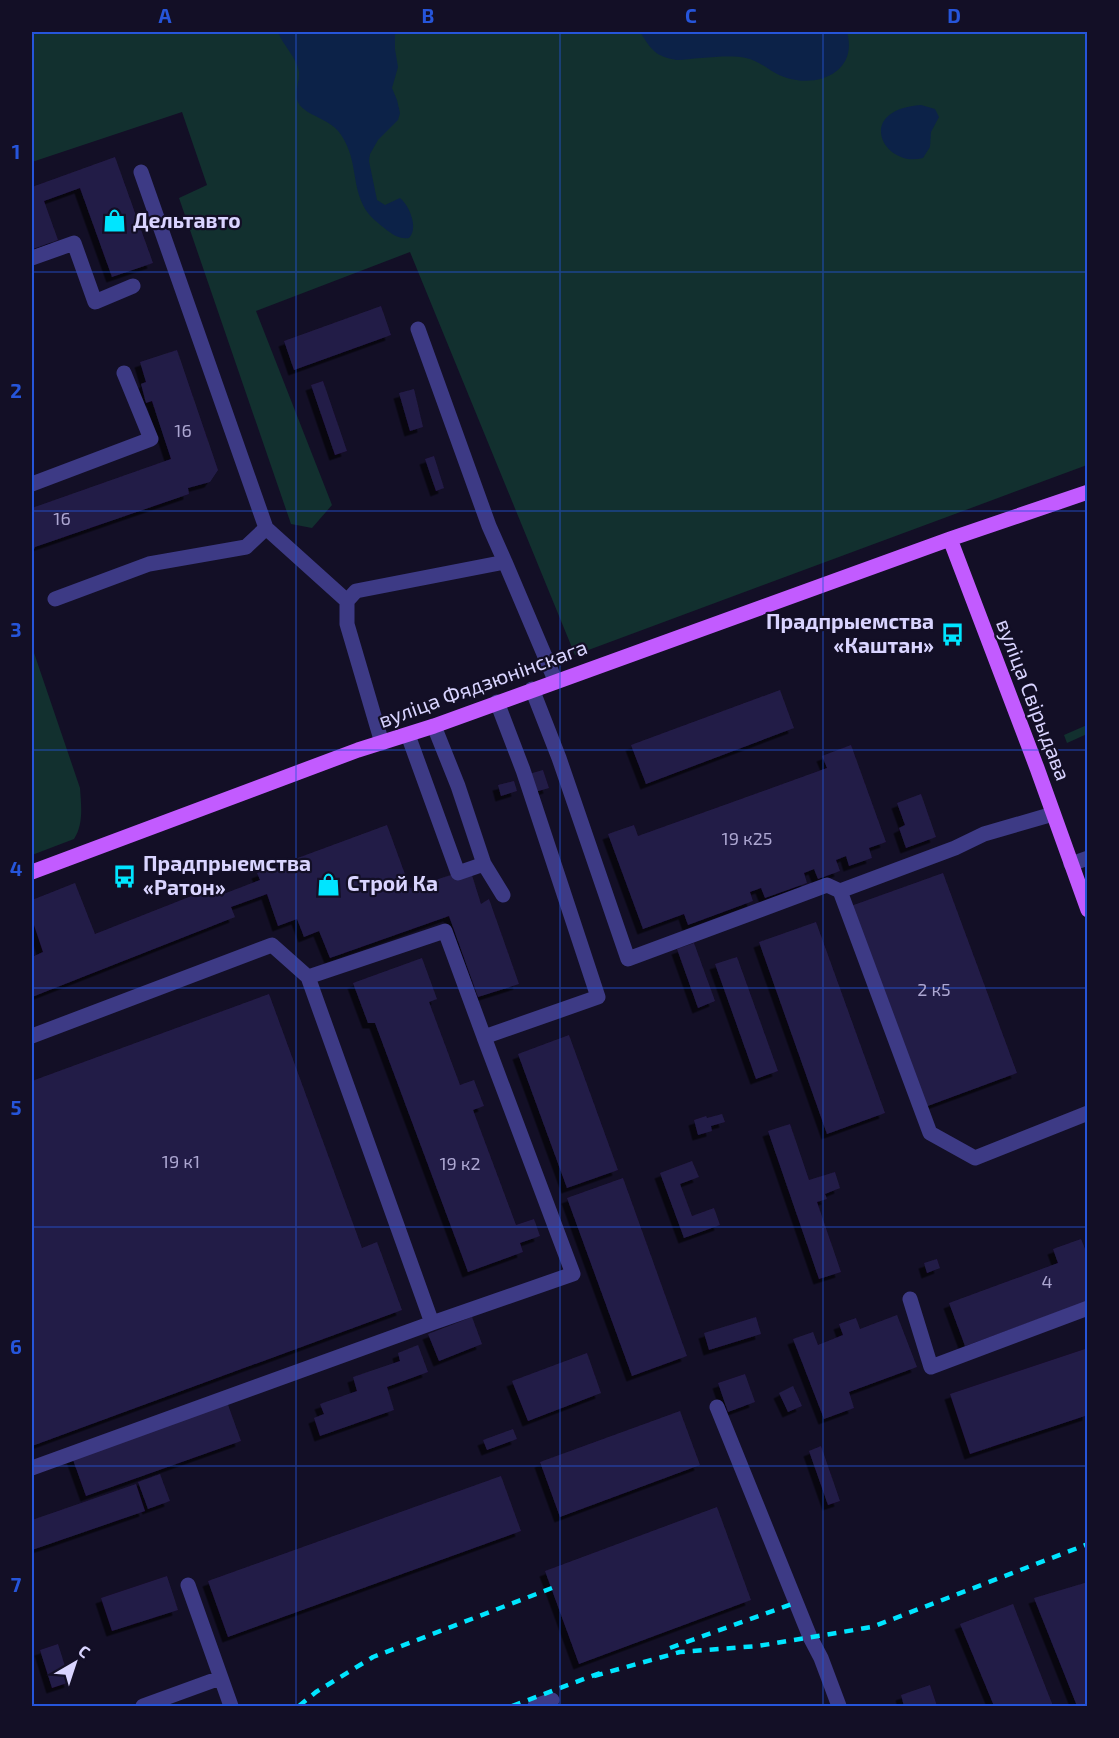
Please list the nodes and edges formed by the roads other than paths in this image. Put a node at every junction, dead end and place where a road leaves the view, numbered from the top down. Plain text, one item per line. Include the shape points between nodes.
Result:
1 (141, 172) dead end
2 (32, 258) edge
3 (133, 286) dead end
4 (418, 329) dead end
5 (124, 373) dead end
6 (32, 484) edge
7 (1088, 492) edge
8 (266, 528) junction
9 (950, 539) junction
10 (505, 562) junction
11 (55, 599) dead end
12 (347, 601) junction
13 (555, 680) junction
14 (532, 689) junction
15 (497, 702) junction
16 (434, 726) junction
17 (408, 735) junction
18 (382, 742) junction
19 (1053, 814) junction
20 (1088, 858) edge
21 (484, 864) junction
22 (1071, 864) junction
23 (32, 872) edge
24 (840, 891) junction
25 (503, 895) dead end
26 (1088, 910) edge
27 (308, 977) junction
28 (32, 1036) edge
29 (484, 1037) junction
30 (1088, 1113) edge
31 (910, 1299) dead end
32 (1088, 1308) edge
33 (432, 1323) junction
34 (717, 1407) dead end
35 (32, 1468) edge
36 (188, 1585) dead end
37 (220, 1678) junction
38 (552, 1700) dead end
39 (143, 1707) edge
40 (231, 1707) edge
41 (535, 1707) edge
42 (839, 1707) edge

1 - 8 lane
2 - 3 lane via 74,243 95,302
4 - 10 lane
5 - 6 lane via 151,438
7 - 9 main road, вуліца Фядзюнінскага
8 - 11 lane via 246,547 149,564
8 - 12 lane
9 - 13 main road, вуліца Фядзюнінскага
9 - 19 main road, вуліца Свірыдава
10 - 12 lane via 356,591
10 - 13 lane
12 - 18 lane via 347,624
13 - 14 main road, вуліца Фядзюнінскага
14 - 15 main road, вуліца Фядзюнінскага
14 - 24 lane via 628,959 827,885
15 - 16 main road, вуліца Фядзюнінскага
15 - 29 lane via 524,770 598,997
16 - 17 main road, вуліца Фядзюнінскага
16 - 21 lane
17 - 18 main road, вуліца Фядзюнінскага
17 - 21 lane via 458,873
18 - 23 main road, вуліца Фядзюнінскага
19 - 22 main road, вуліца Свірыдава
19 - 24 lane via 984,834
20 - 22 lane
21 - 25 lane
22 - 26 main road, вуліца Свірыдава
24 - 30 lane via 930,1133 975,1158
27 - 28 lane via 272,945
27 - 29 lane via 445,931
27 - 33 lane
29 - 33 lane via 573,1274
31 - 32 lane via 931,1367
33 - 35 lane
34 - 42 lane
36 - 37 lane
37 - 39 lane
37 - 40 lane
38 - 41 lane

